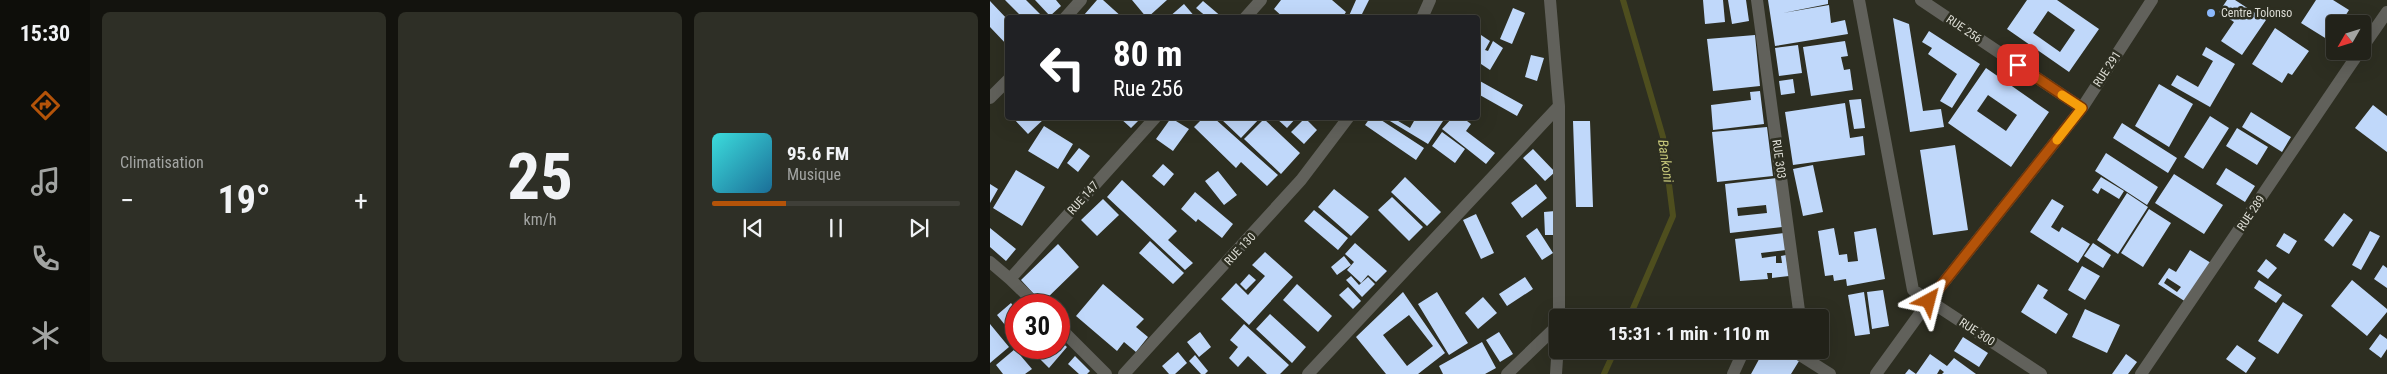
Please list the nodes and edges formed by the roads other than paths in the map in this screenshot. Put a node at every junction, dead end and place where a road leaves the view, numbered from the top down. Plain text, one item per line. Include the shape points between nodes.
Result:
1 (1081, 0) edge
2 (1261, 0) edge
3 (1430, 0) edge
4 (1550, 0) edge
5 (1757, 0) edge
6 (1859, 0) edge
7 (1921, 0) edge
8 (2152, 0) edge
9 (2387, 12) edge
10 (1068, 15) edge
11 (1248, 15) edge
12 (1423, 15) edge
13 (2371, 35) edge
14 (2354, 60) edge
15 (1005, 83) edge
16 (990, 98) edge
17 (1559, 106) junction
18 (2082, 108) junction
19 (1153, 120) edge
20 (1346, 120) edge
21 (990, 262) edge
22 (1010, 278) junction
23 (1026, 294) edge
24 (1929, 301) junction
25 (1559, 309) edge
26 (1799, 309) edge
27 (1549, 334) edge
28 (1070, 337) edge
29 (1557, 359) edge
30 (1740, 359) edge
31 (1811, 359) edge
32 (1106, 374) edge
33 (1124, 374) edge
34 (1308, 374) edge
35 (1507, 374) edge
36 (1556, 374) edge
37 (1733, 374) edge
38 (1830, 374) edge
39 (1876, 374) edge
40 (2041, 374) edge
41 (2141, 374) edge

1 - 10 street
2 - 11 street
3 - 12 street
4 - 17 street
5 - 26 street, RUE 303
6 - 24 street, RUE 300 via 1913,290
7 - 18 street, RUE 256
8 - 18 street, RUE 291
9 - 13 street
14 - 41 street, RUE 289
15 - 16 street
17 - 25 street
17 - 34 street
18 - 24 street, RUE 291
19 - 22 street, RUE 147
20 - 33 street, RUE 130 via 1301,180
21 - 22 street
22 - 23 street
24 - 39 street, RUE 291
24 - 40 street, RUE 300
27 - 35 street
28 - 32 street
29 - 36 street
30 - 37 street
31 - 38 street

